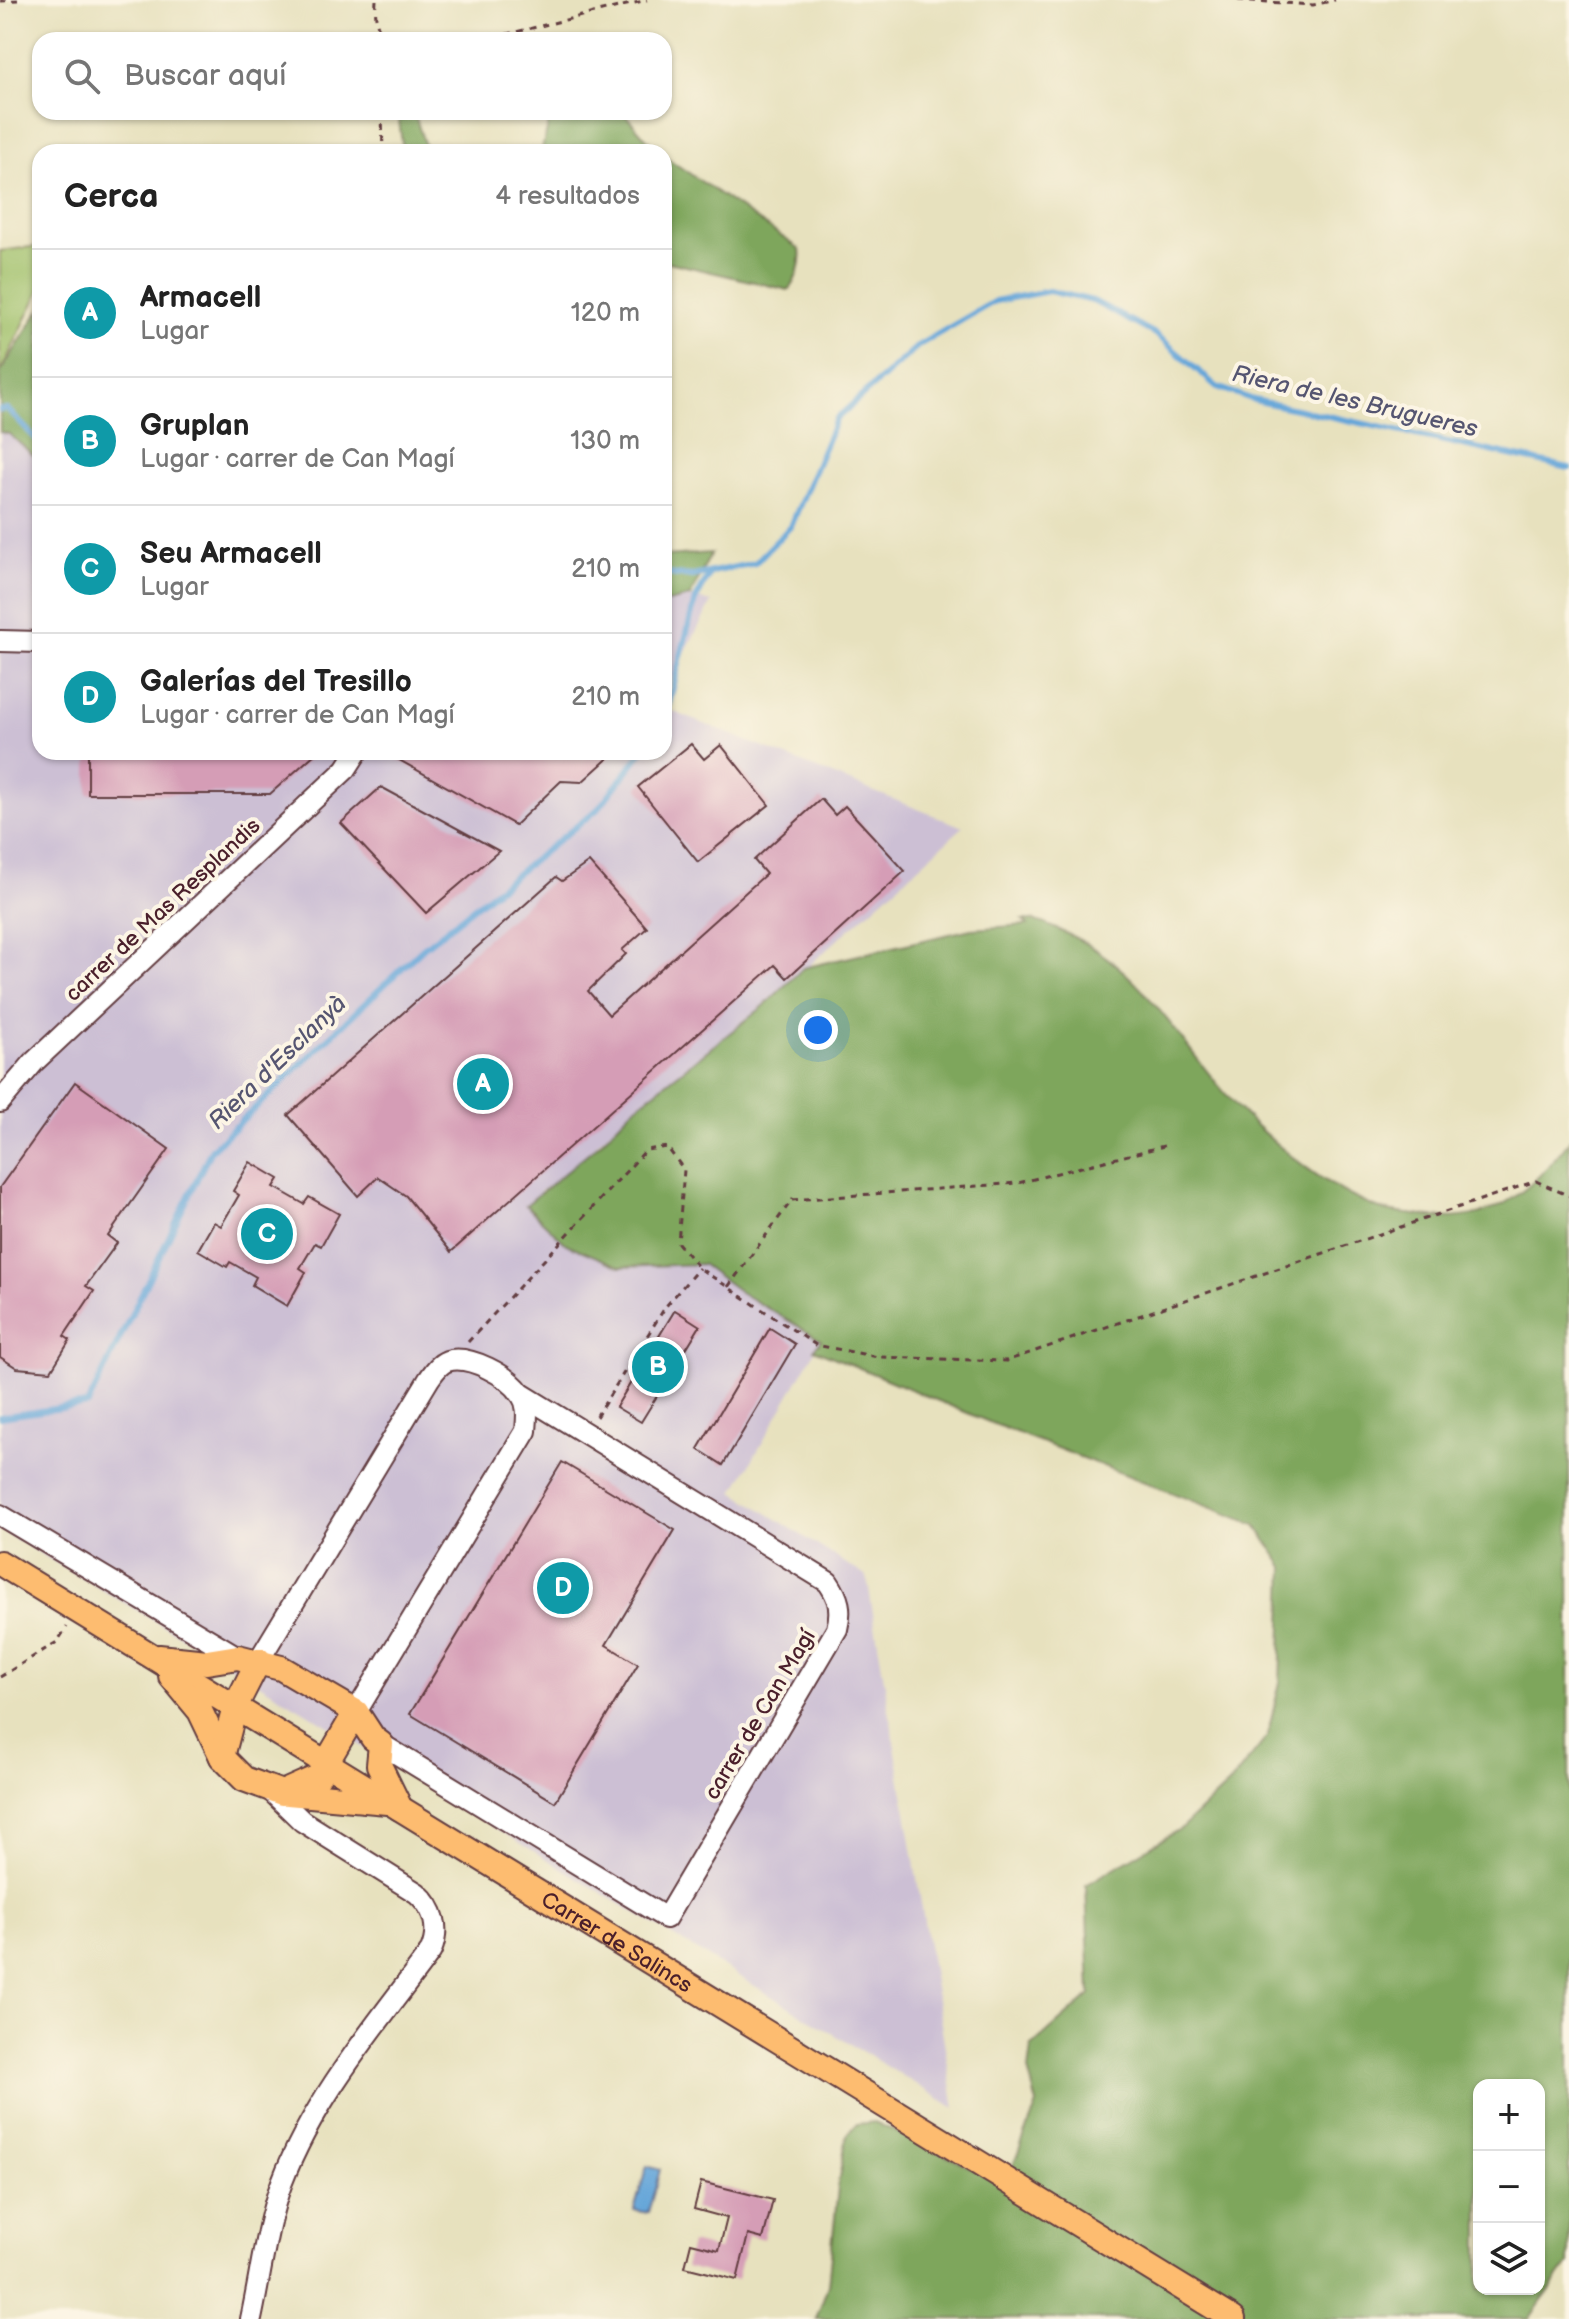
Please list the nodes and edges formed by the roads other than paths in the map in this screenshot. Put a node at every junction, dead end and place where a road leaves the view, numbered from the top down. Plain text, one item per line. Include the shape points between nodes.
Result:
1 (0, 641) edge
2 (32, 642) edge
3 (352, 760) edge
4 (4, 1088) edge
5 (520, 1393) junction
6 (578, 1430) junction
7 (521, 1439) junction
8 (0, 1515) edge
9 (0, 1563) edge
10 (153, 1656) junction
11 (248, 1658) junction
12 (235, 1707) junction
13 (356, 1712) junction
14 (381, 1744) junction
15 (222, 1757) junction
16 (328, 1764) junction
17 (275, 1790) junction
18 (395, 1805) junction
19 (666, 1918) joint
20 (251, 2319) edge
21 (1233, 2319) edge

1 - 2 street
3 - 4 street, carrer de Mas Resplandis
5 - 6 street, carrer de Can Magí
5 - 7 street via 528,1412
5 - 11 street, carrer de Can Magí via 486,1368 451,1360 440,1365
6 - 7 street via 548,1423
6 - 19 street, carrer de Can Magí via 800,1562 828,1582 841,1612 837,1629
7 - 13 street
8 - 11 street
9 - 10 main road, Carrer de Salincs
10 - 11 main road via 207,1662
10 - 12 main road, Carrer de Salincs
10 - 15 main road via 200,1711
11 - 12 main road
11 - 13 main road via 281,1668
12 - 15 main road
12 - 16 main road, Carrer de Salincs
13 - 14 main road
13 - 16 main road
14 - 18 main road via 379,1765
14 - 19 street, Carrer de Salincs
15 - 17 main road via 244,1779
16 - 17 main road via 318,1777
16 - 18 main road, Carrer de Salincs
17 - 18 main road
17 - 20 street via 302,1821 417,1893 428,1903 437,1936 327,2092 295,2151 281,2186
18 - 21 main road, Carrer de Salincs

